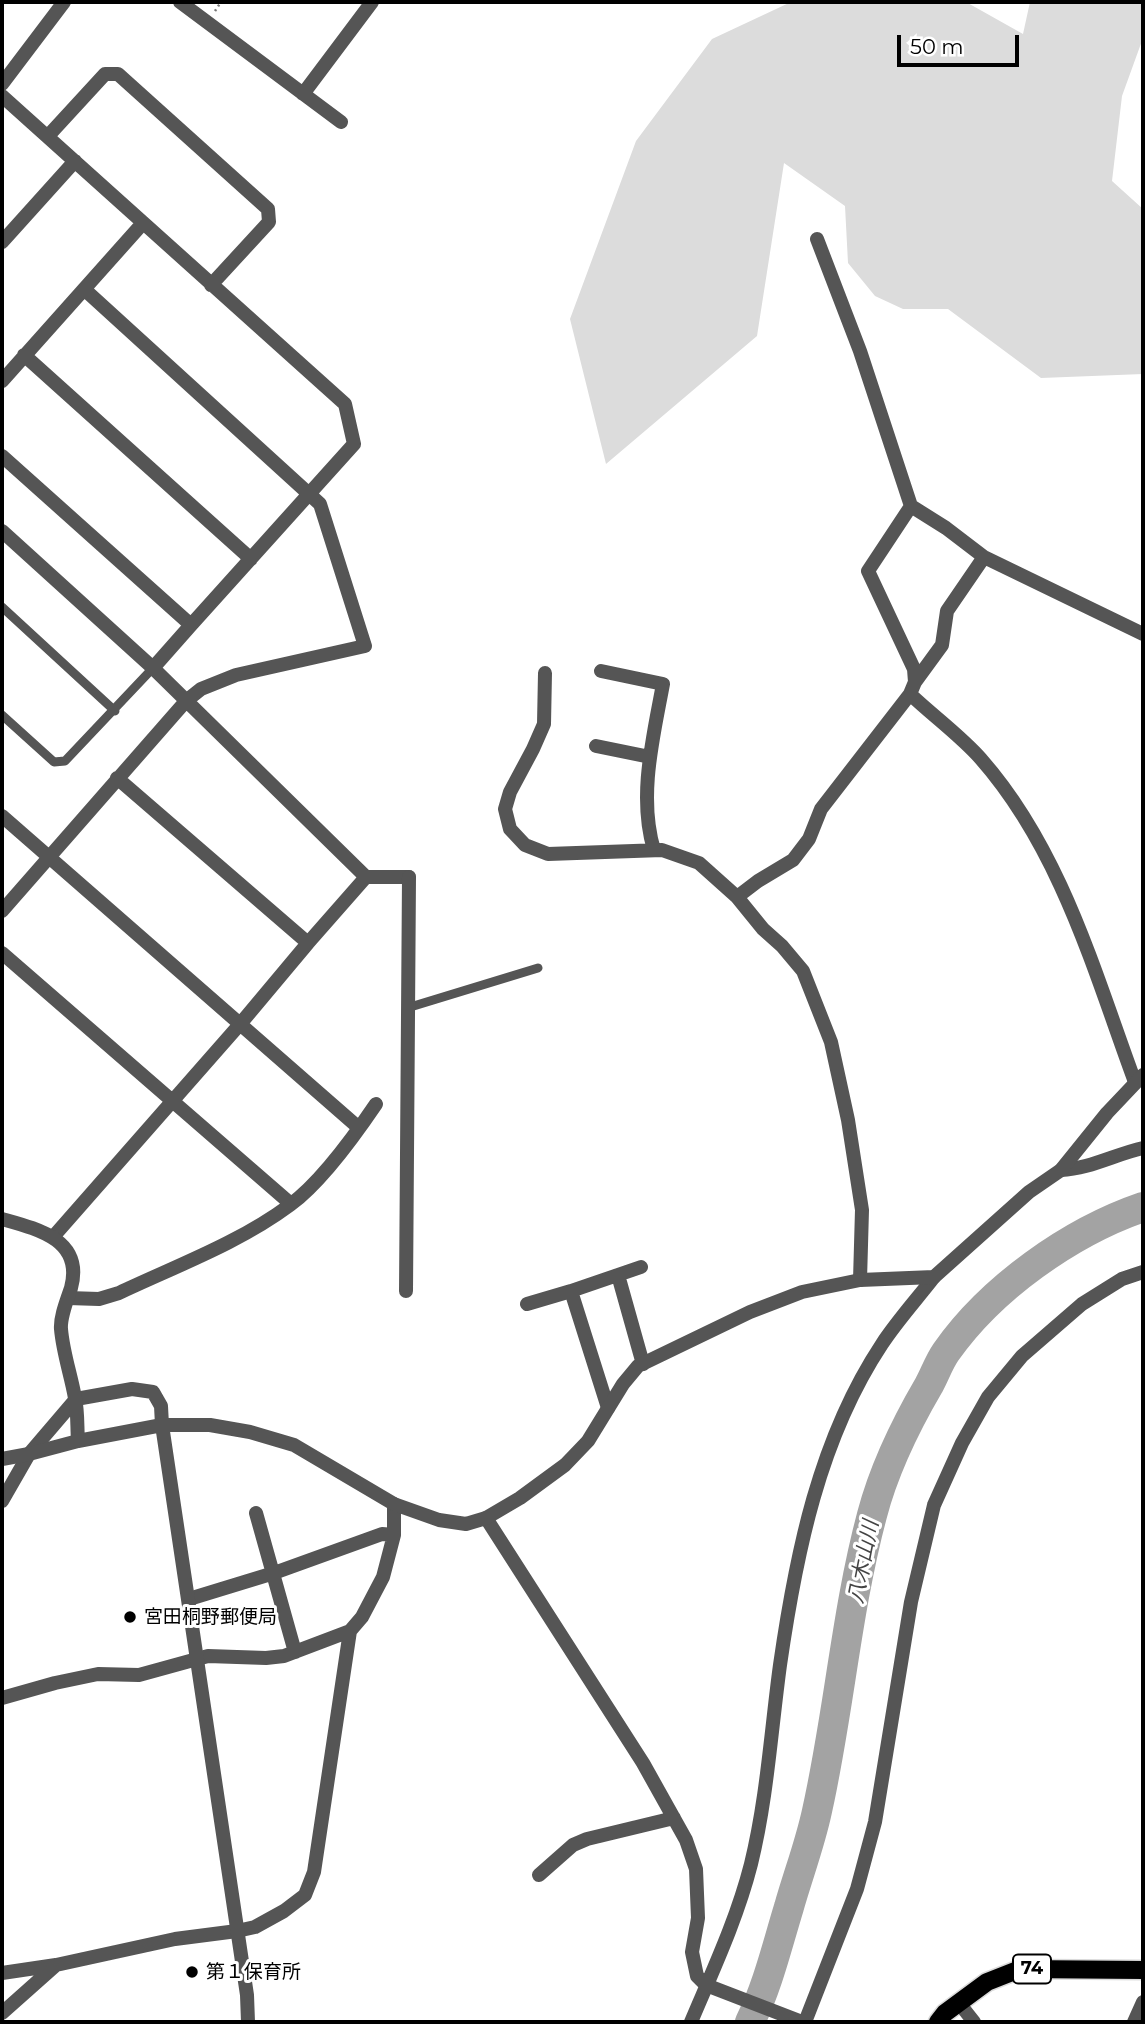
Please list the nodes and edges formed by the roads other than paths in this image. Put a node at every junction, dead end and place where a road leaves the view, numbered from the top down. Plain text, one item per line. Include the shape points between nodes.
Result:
1 (64, 2) edge
2 (180, 2) edge
3 (369, 3) edge
4 (2, 84) edge
5 (303, 93) junction
6 (2, 96) edge
7 (341, 122) dead end
8 (48, 136) junction
9 (75, 161) junction
10 (144, 223) junction
11 (817, 239) dead end
12 (2, 242) edge
13 (211, 285) junction
14 (84, 289) junction
15 (24, 355) junction
16 (2, 380) edge
17 (2, 456) edge
18 (311, 493) junction
19 (911, 506) junction
20 (2, 531) edge
21 (984, 557) junction
22 (251, 559) junction
23 (2, 607) edge
24 (191, 625) junction
25 (1143, 634) edge
26 (153, 668) junction
27 (601, 671) dead end
28 (545, 673) dead end
29 (912, 688) junction
30 (186, 701) junction
31 (115, 711) junction
32 (2, 715) edge
33 (596, 746) dead end
34 (650, 757) junction
35 (117, 778) junction
36 (2, 816) edge
37 (654, 850) junction
38 (50, 857) junction
39 (366, 877) junction
40 (737, 897) junction
41 (2, 911) edge
42 (307, 943) junction
43 (2, 953) edge
44 (538, 968) dead end
45 (407, 1008) junction
46 (241, 1023) junction
47 (1139, 1079) edge
48 (172, 1101) junction
49 (376, 1104) dead end
50 (359, 1128) junction
51 (1143, 1148) edge
52 (1062, 1170) junction
53 (292, 1204) junction
54 (2, 1219) edge
55 (53, 1237) junction
56 (641, 1267) dead end
57 (1143, 1272) edge
58 (618, 1275) junction
59 (934, 1277) junction
60 (860, 1280) junction
61 (406, 1290) dead end
62 (571, 1291) junction
63 (68, 1298) junction
64 (527, 1304) dead end
65 (643, 1364) junction
66 (75, 1399) junction
67 (608, 1408) junction
68 (162, 1425) junction
69 (78, 1441) junction
70 (29, 1454) junction
71 (2, 1459) edge
72 (2, 1501) edge
73 (394, 1504) junction
74 (256, 1513) dead end
75 (486, 1518) junction
76 (394, 1535) junction
77 (274, 1573) junction
78 (189, 1599) junction
79 (350, 1631) junction
80 (295, 1652) junction
81 (197, 1658) junction
82 (2, 1698) edge
83 (674, 1818) junction
84 (539, 1875) dead end
85 (237, 1931) junction
86 (56, 1965) junction
87 (1143, 1970) edge
88 (2, 1973) edge
89 (710, 1987) junction
90 (1143, 2002) edge
91 (960, 2003) junction
92 (2, 2012) edge
93 (248, 2022) edge
94 (691, 2022) edge
95 (803, 2022) edge
96 (938, 2022) edge
97 (974, 2022) edge
98 (1134, 2022) edge

1 - 4 street
2 - 5 street
3 - 5 street
5 - 7 street
6 - 8 street
8 - 9 street
8 - 13 street via 105,74 117,74 268,209 269,222
9 - 10 street
9 - 12 street
10 - 13 street
10 - 14 street
11 - 19 street
13 - 18 street via 345,404 355,444
14 - 15 street
14 - 18 street
15 - 16 street
15 - 22 street
17 - 24 street
18 - 22 street
18 - 30 street via 320,504 365,646 236,675 201,689
19 - 21 street
19 - 29 street via 868,571 914,669
20 - 26 street
21 - 25 street
21 - 29 street via 947,611 942,645
22 - 24 street
23 - 31 lane
24 - 26 street
26 - 30 street
26 - 31 lane
27 - 34 street via 663,684
28 - 37 street via 544,724 510,792 505,808 510,830 525,845 548,854
29 - 40 street via 821,809 809,839 793,860
29 - 47 street via 981,758 1028,821 1067,897
30 - 35 street
30 - 39 street
31 - 32 lane via 65,761 54,762
33 - 34 street
34 - 37 street via 648,830
35 - 38 street
35 - 42 street
36 - 38 street
37 - 40 street via 699,863
38 - 41 street
38 - 46 street
39 - 42 street
39 - 45 street via 409,877
40 - 60 street via 803,971 831,1042 862,1210
42 - 46 street
43 - 48 street
44 - 45 lane
45 - 61 street
46 - 48 street
46 - 50 street
47 - 52 street
48 - 53 street
48 - 55 street
49 - 50 street
50 - 53 street
51 - 52 street
52 - 59 street via 1029,1192
53 - 63 street via 251,1230 119,1293
54 - 55 street
55 - 63 street via 72,1260
56 - 58 street
57 - 95 street via 1122,1279 1082,1304 1023,1356 988,1397 934,1504 865,1862
58 - 62 street
58 - 65 street
59 - 60 street
59 - 89 street via 882,1344 838,1425 822,1474 797,1566 751,1864
60 - 65 street via 802,1292 750,1312
62 - 64 street
62 - 67 street
63 - 66 street via 60,1326
65 - 67 street
66 - 68 street via 132,1389 153,1392 161,1406
66 - 69 street
66 - 70 street
67 - 75 street via 588,1441 565,1465
68 - 69 street
68 - 73 street via 210,1425 294,1444
68 - 78 street
69 - 70 street
70 - 71 street
70 - 72 street
73 - 75 street via 439,1520 466,1524
73 - 76 street
74 - 77 street
75 - 83 street
76 - 77 street via 382,1534
76 - 79 street via 383,1577
77 - 78 street
77 - 80 street
78 - 81 street
79 - 80 street
79 - 85 street via 310,1886 284,1911
80 - 81 street via 266,1658
81 - 82 street via 139,1675 98,1674
81 - 85 street
83 - 84 street via 587,1839 573,1845
83 - 89 street via 696,1868 698,1917 692,1952 698,1976
85 - 86 street
85 - 93 street
86 - 88 street
86 - 92 street
87 - 91 main road, 74 via 1020,1969 987,1982
89 - 94 street
89 - 95 street
90 - 98 street
91 - 96 main road, 74
91 - 97 street

